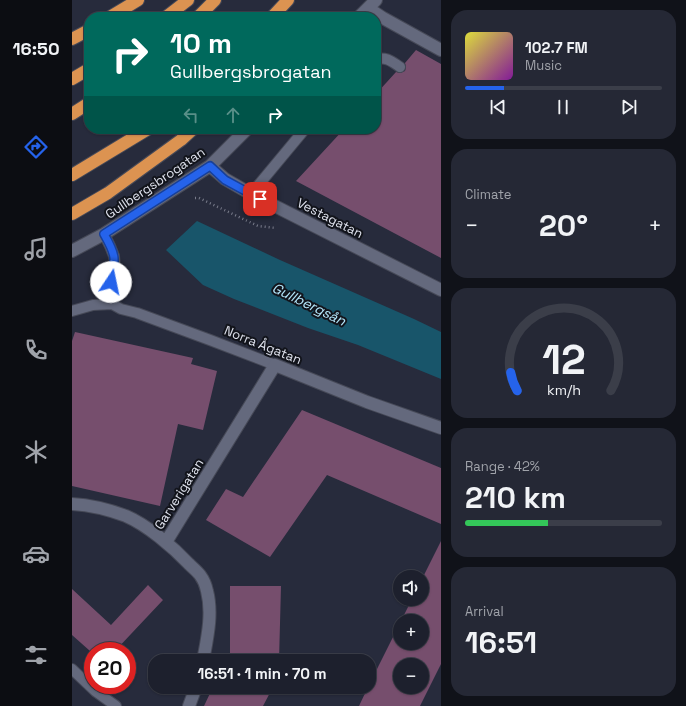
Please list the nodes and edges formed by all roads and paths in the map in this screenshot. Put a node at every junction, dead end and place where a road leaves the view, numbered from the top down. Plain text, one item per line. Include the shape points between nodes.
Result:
1 (138, 0) edge
2 (188, 0) edge
3 (215, 0) edge
4 (288, 0) edge
5 (372, 4) edge
6 (118, 12) edge
7 (172, 12) edge
8 (203, 12) edge
9 (278, 12) edge
10 (364, 12) edge
11 (378, 12) edge
12 (381, 15) edge
13 (84, 33) edge
14 (72, 39) edge
15 (441, 50) edge
16 (381, 58) edge
17 (400, 67) dead end
18 (84, 72) edge
19 (72, 79) edge
20 (84, 106) edge
21 (72, 114) edge
22 (140, 134) edge
23 (188, 134) edge
24 (242, 134) edge
25 (301, 134) edge
26 (210, 166) junction
27 (72, 175) edge
28 (251, 194) junction
29 (194, 198) dead end
30 (72, 214) edge
31 (277, 228) dead end
32 (104, 234) junction
33 (72, 251) edge
34 (441, 290) edge
35 (112, 304) junction
36 (72, 311) edge
37 (275, 365) junction
38 (441, 428) edge
39 (72, 504) edge
40 (166, 542) junction
41 (204, 654) edge
42 (72, 669) edge
43 (193, 694) edge
44 (116, 706) edge
45 (188, 706) edge

1 - 6 highway
2 - 7 highway
3 - 8 highway
4 - 9 highway
5 - 10 street
5 - 11 street
12 - 15 street
13 - 14 highway
16 - 17 lane via 391,60
18 - 19 highway
20 - 21 highway
22 - 27 highway
23 - 30 highway via 108,193
24 - 26 street, Gullbergsbrogatan
25 - 28 lane
26 - 28 street, Vestagatan via 225,180
26 - 32 street, Gullbergsbrogatan
28 - 34 street, Vestagatan
29 - 31 path via 199,198 258,226
32 - 33 street, Gullbergsbrogatan
32 - 35 lane via 114,256 115,266 109,294
35 - 36 lane, Norra Ågatan via 93,305
35 - 37 lane, Norra Ågatan
37 - 38 street, Norra Ågatan
37 - 40 street, Garverigatan
39 - 40 street via 126,516
40 - 41 street, Garverigatan via 200,575 207,590 210,607
42 - 44 lane via 95,691
43 - 45 street

